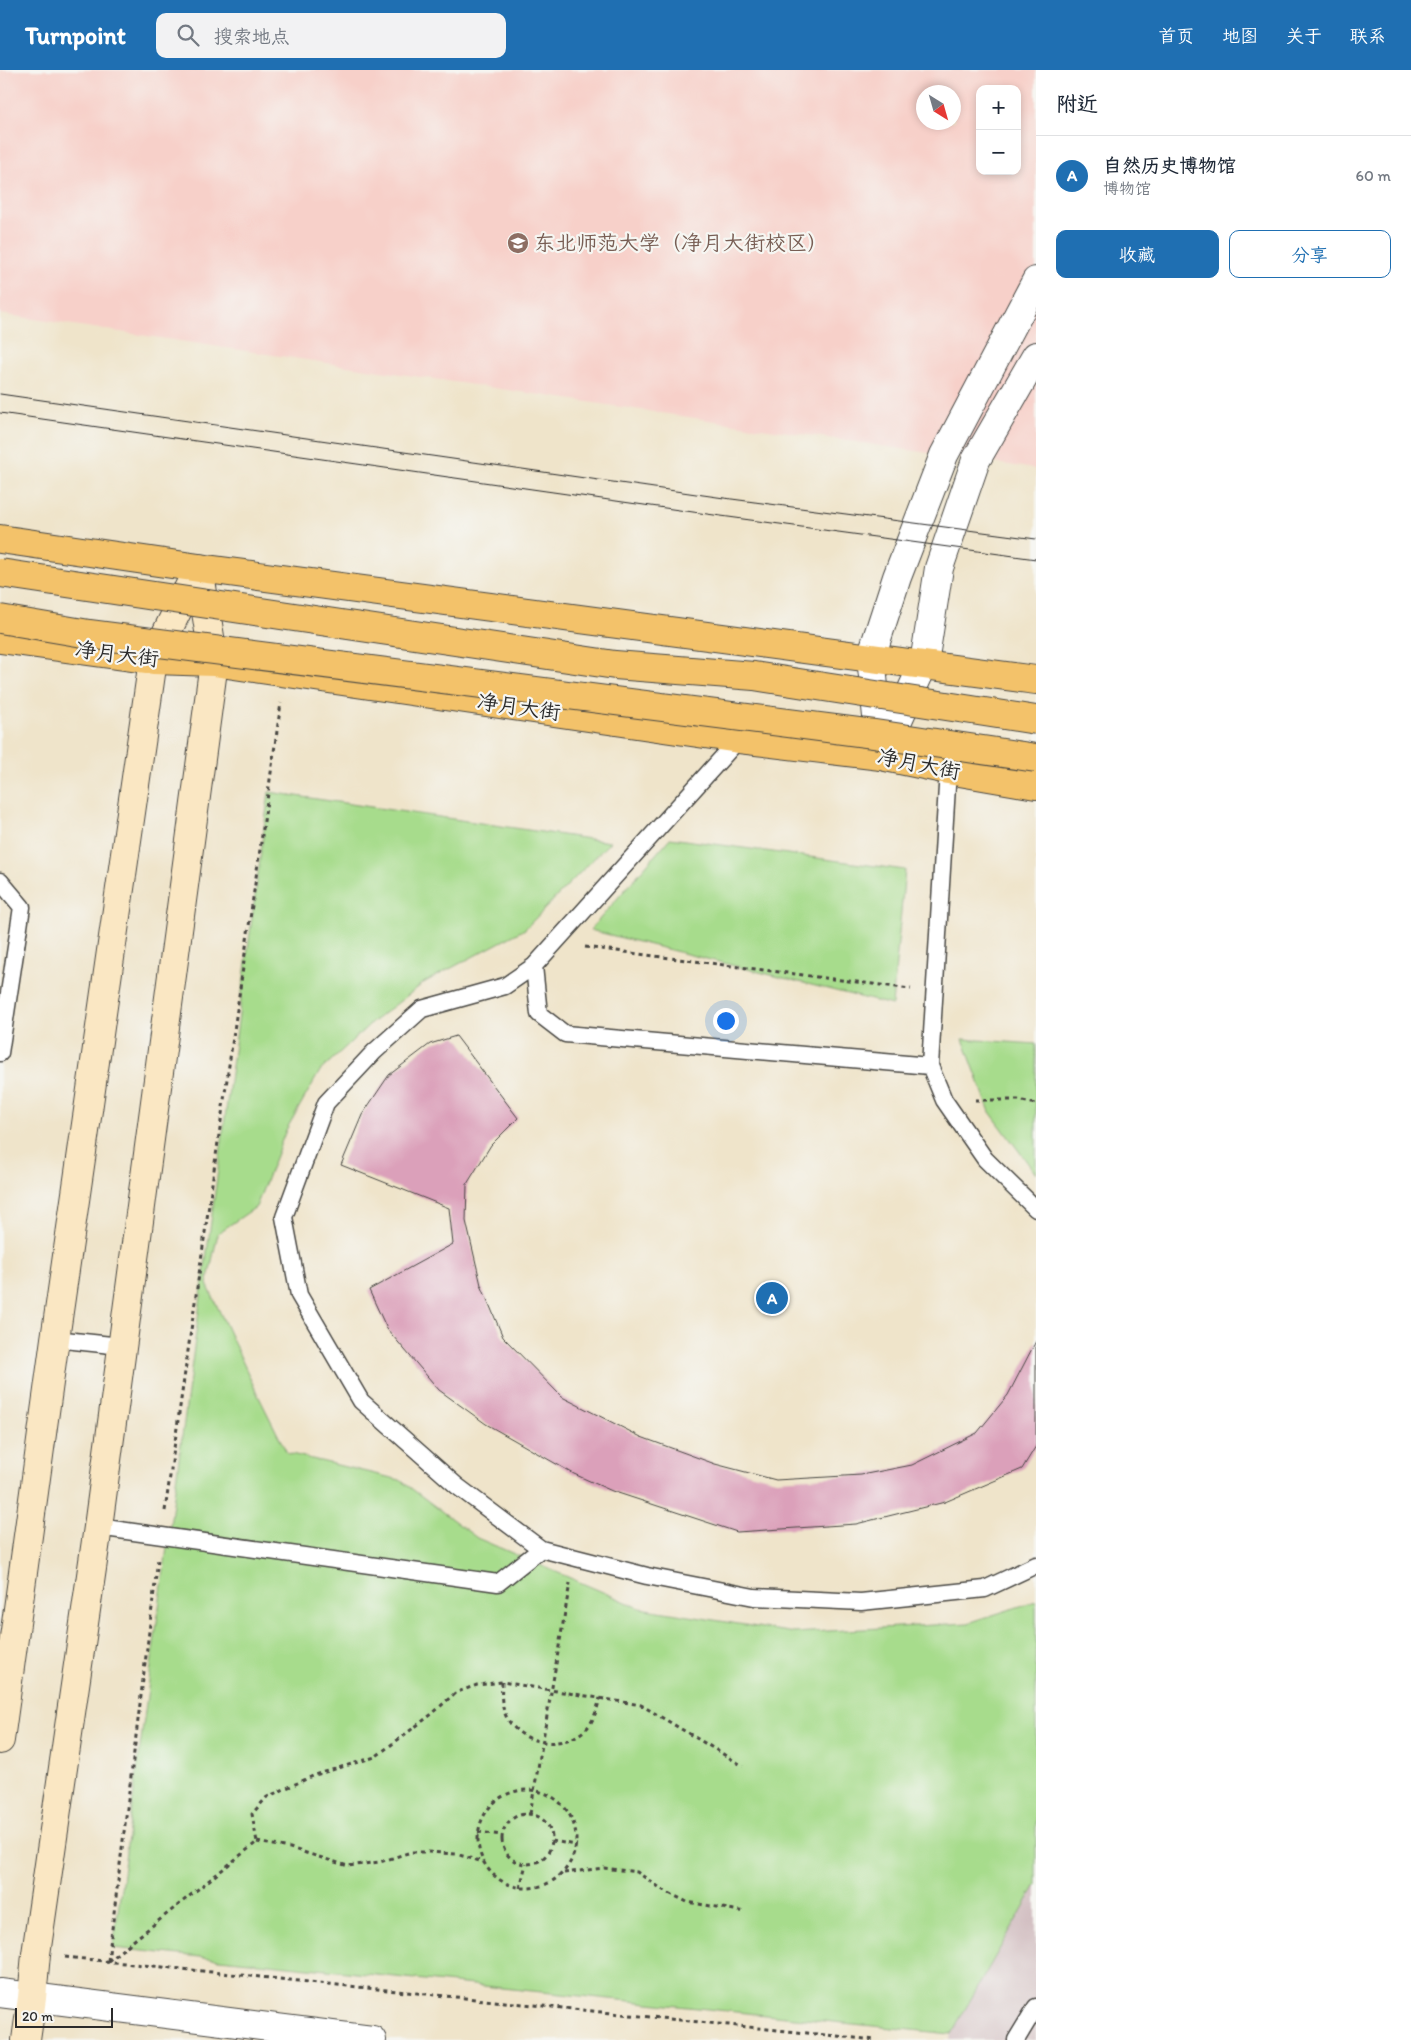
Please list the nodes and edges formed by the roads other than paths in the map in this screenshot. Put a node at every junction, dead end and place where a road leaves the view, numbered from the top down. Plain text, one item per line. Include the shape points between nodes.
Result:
1 (1036, 281) edge
2 (1036, 356) edge
3 (0, 540) edge
4 (198, 568) junction
5 (0, 573) edge
6 (0, 619) edge
7 (0, 639) edge
8 (871, 657) junction
9 (153, 660) junction
10 (214, 662) junction
11 (924, 663) junction
12 (1036, 680) edge
13 (1036, 720) edge
14 (739, 739) junction
15 (881, 756) junction
16 (1036, 758) edge
17 (948, 770) junction
18 (1036, 785) edge
19 (0, 881) edge
20 (534, 966) junction
21 (0, 1053) edge
22 (930, 1066) junction
23 (1036, 1209) edge
24 (55, 1339) junction
25 (121, 1346) junction
26 (98, 1527) junction
27 (541, 1549) junction
28 (1036, 1565) edge
29 (0, 1740) edge
30 (0, 1994) edge
31 (32, 1998) junction
32 (1036, 2007) edge
33 (26, 2040) edge
34 (372, 2040) edge
35 (1016, 2040) edge

1 - 8 street via 936,474
2 - 11 street via 976,460 939,568
3 - 4 main road
4 - 8 main road
4 - 9 street
4 - 10 street
5 - 13 main road, bridge via 615,665 754,676
6 - 16 main road, 净月大街, bridge via 89,634 844,730
7 - 9 main road, 净月大街
8 - 11 main road
8 - 15 street
9 - 10 main road, 净月大街
9 - 24 street
10 - 14 main road, 净月大街
10 - 25 street
11 - 12 main road
11 - 15 street
14 - 15 main road, 净月大街
14 - 20 lane
15 - 17 main road, 净月大街
17 - 18 main road, 净月大街
17 - 22 lane
19 - 21 lane via 22,907
20 - 22 lane via 539,1014 565,1034
20 - 27 lane via 505,986 422,1009 374,1052 326,1103 284,1217 299,1295 361,1401 457,1486
22 - 23 lane via 944,1100 985,1159
24 - 25 lane
24 - 29 street
25 - 26 street
26 - 27 lane via 498,1584
26 - 31 street
27 - 28 lane via 647,1576 754,1597 861,1602 985,1589
30 - 31 street
31 - 33 street
31 - 34 street
32 - 35 lane

